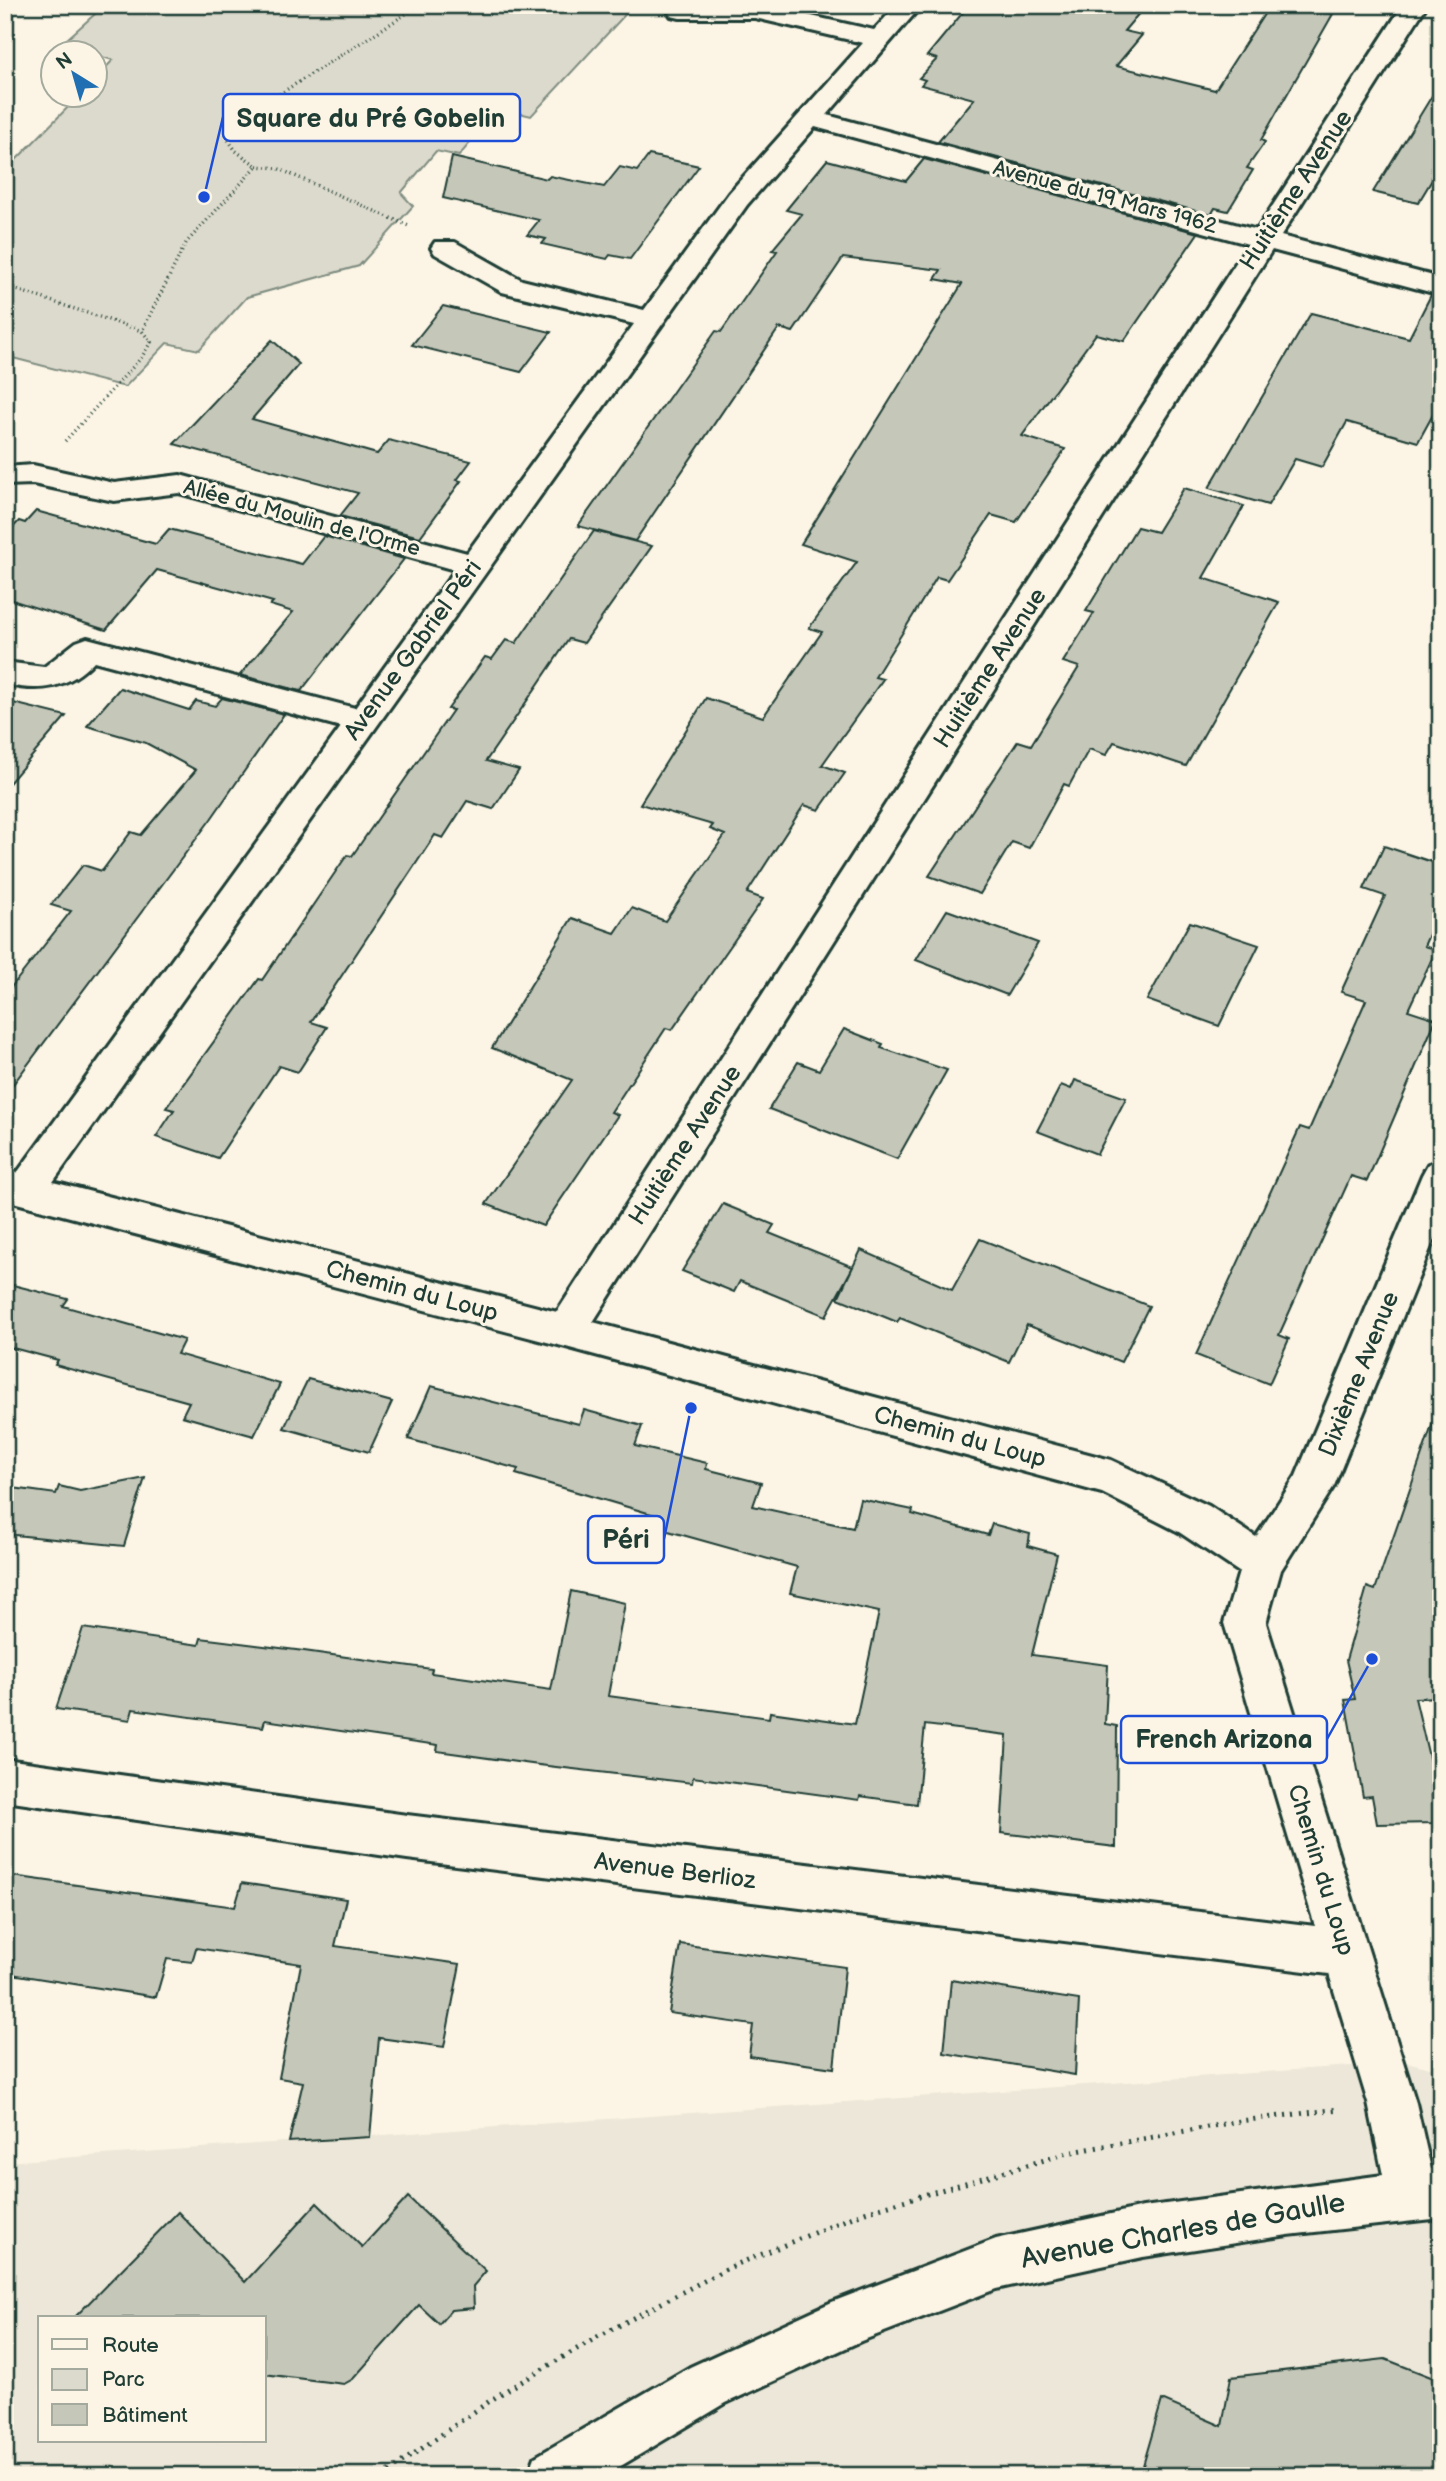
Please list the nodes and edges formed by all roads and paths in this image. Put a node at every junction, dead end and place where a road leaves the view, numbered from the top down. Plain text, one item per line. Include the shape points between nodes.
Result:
1 (420, 5) edge
2 (910, 5) edge
3 (1415, 5) edge
4 (680, 11) dead end
5 (880, 39) junction
6 (810, 118) junction
7 (257, 166) junction
8 (1264, 239) junction
9 (445, 248) joint
10 (5, 286) edge
11 (1441, 286) edge
12 (651, 320) junction
13 (142, 331) junction
14 (37, 473) junction
15 (5, 476) edge
16 (475, 565) junction
17 (5, 673) edge
18 (361, 721) junction
19 (1441, 1175) edge
20 (16, 1187) edge
21 (566, 1331) junction
22 (1262, 1564) junction
23 (5, 1780) edge
24 (1346, 1953) junction
25 (1392, 2103) junction
26 (1426, 2193) edge
27 (382, 2476) edge
28 (554, 2476) edge

1 - 7 path via 267,102 227,138 236,152
2 - 5 street, Avenue Gabriel Péri
3 - 8 street, Huitième Avenue
4 - 5 street via 755,11
5 - 6 street, Avenue Gabriel Péri
6 - 8 street, Avenue du 19 Mars 1962
6 - 12 street, Avenue Gabriel Péri via 738,199
7 - 9 path via 277,168 396,218
7 - 13 path via 186,243
8 - 11 street, Avenue du 19 Mars 1962
8 - 21 street, Huitième Avenue
9 - 12 street via 512,286
10 - 13 path
12 - 16 street, Avenue Gabriel Péri
13 - 14 path via 151,342 141,358
14 - 15 street, Allée du Moulin de l'Orme
14 - 16 street, Allée du Moulin de l'Orme via 113,492 180,484
16 - 18 street, Avenue Gabriel Péri
17 - 18 street via 48,678 72,667 87,649
18 - 20 street, Avenue Gabriel Péri
19 - 22 street, Dixième Avenue via 1313,1486
20 - 21 street, Chemin du Loup
21 - 22 street, Chemin du Loup via 1111,1478 1194,1519
22 - 24 street, Chemin du Loup via 1245,1623
23 - 24 street, Avenue Berlioz via 407,1837
24 - 25 street, Chemin du Loup
25 - 26 street, Chemin du Loup
25 - 27 path via 1240,2121 1072,2152 865,2212 728,2268 599,2336 497,2396
26 - 28 street, Avenue Charles de Gaulle via 1143,2232 996,2264 850,2320 708,2385

